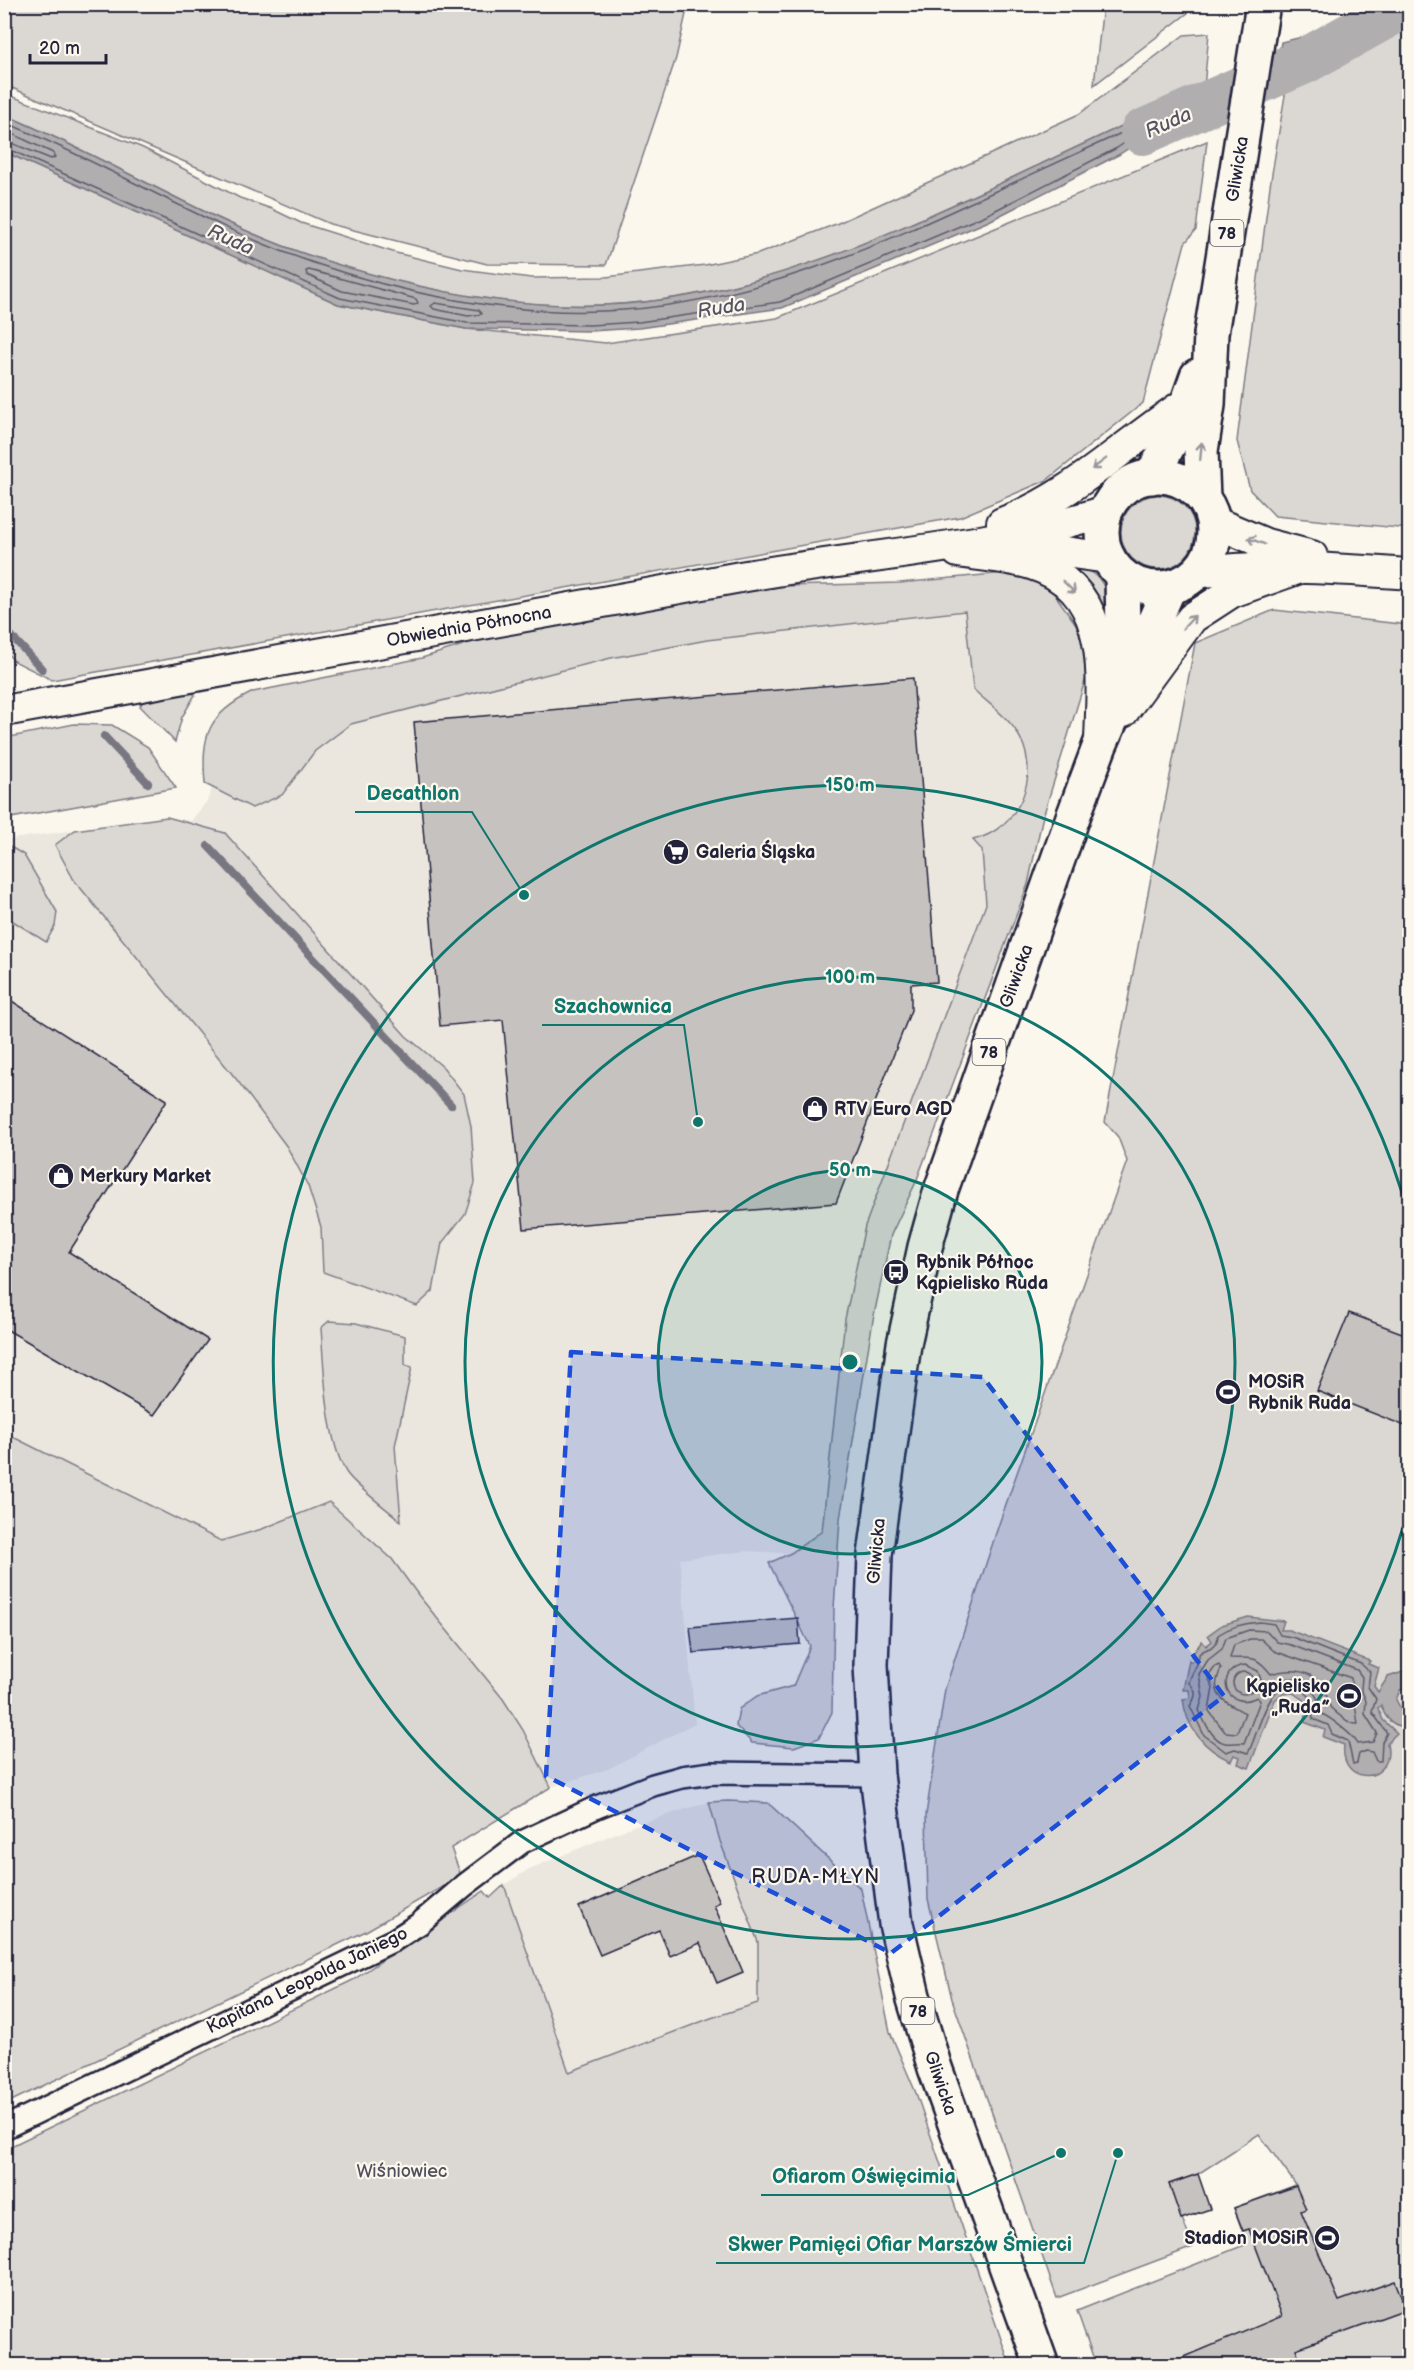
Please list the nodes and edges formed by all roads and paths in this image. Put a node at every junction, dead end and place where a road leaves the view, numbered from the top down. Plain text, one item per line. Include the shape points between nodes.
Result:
1 (1262, 11) edge
2 (1211, 334) junction
3 (1189, 400) junction
4 (1150, 477) junction
5 (1208, 510) junction
6 (1106, 511) junction
7 (935, 548) junction
8 (1115, 567) junction
9 (1297, 569) junction
10 (1353, 569) junction
11 (1197, 573) junction
12 (1410, 574) edge
13 (1168, 588) junction
14 (4, 711) edge
15 (1100, 745) junction
16 (877, 1775) junction
17 (4, 2128) edge
18 (1042, 2366) edge

1 - 2 main road, Gliwicka / 78
2 - 3 main road, Gliwicka / 78
5 -> 2 main road, Gliwicka / 78 via 1201,451 1208,405
3 - 4 main road, Gliwicka / 78 via 1168,449
3 -> 7 main road via 1030,513
4 - 5 main road via 1181,481
4 - 6 main road via 1126,486
10 -> 5 main road via 1266,544
5 - 11 main road, 78 via 1213,546
6 - 7 main road, Obwiednia Północna via 1066,524
6 - 8 main road, 78 via 1102,530
7 - 8 main road, Obwiednia Północna via 1065,552
7 - 14 main road, Obwiednia Północna via 749,575
7 -> 15 main road via 1030,564 1073,590 1099,638
8 - 13 main road via 1139,585
8 - 15 main road, Gliwicka / 78 via 1121,649
9 - 10 main road
9 - 11 main road via 1261,567
15 -> 9 main road via 1192,618 1232,592
10 - 12 main road
11 - 13 main road
13 - 15 main road, Gliwicka / 78
15 - 16 main road, Gliwicka / 78 via 962,1127 925,1247 904,1344 874,1555 871,1665
16 - 17 street, Kapitana Leopolda Janiego via 712,1773 675,1779 629,1794 522,1842 388,1944
16 - 18 main road, Gliwicka / 78 via 896,1924 913,1996

